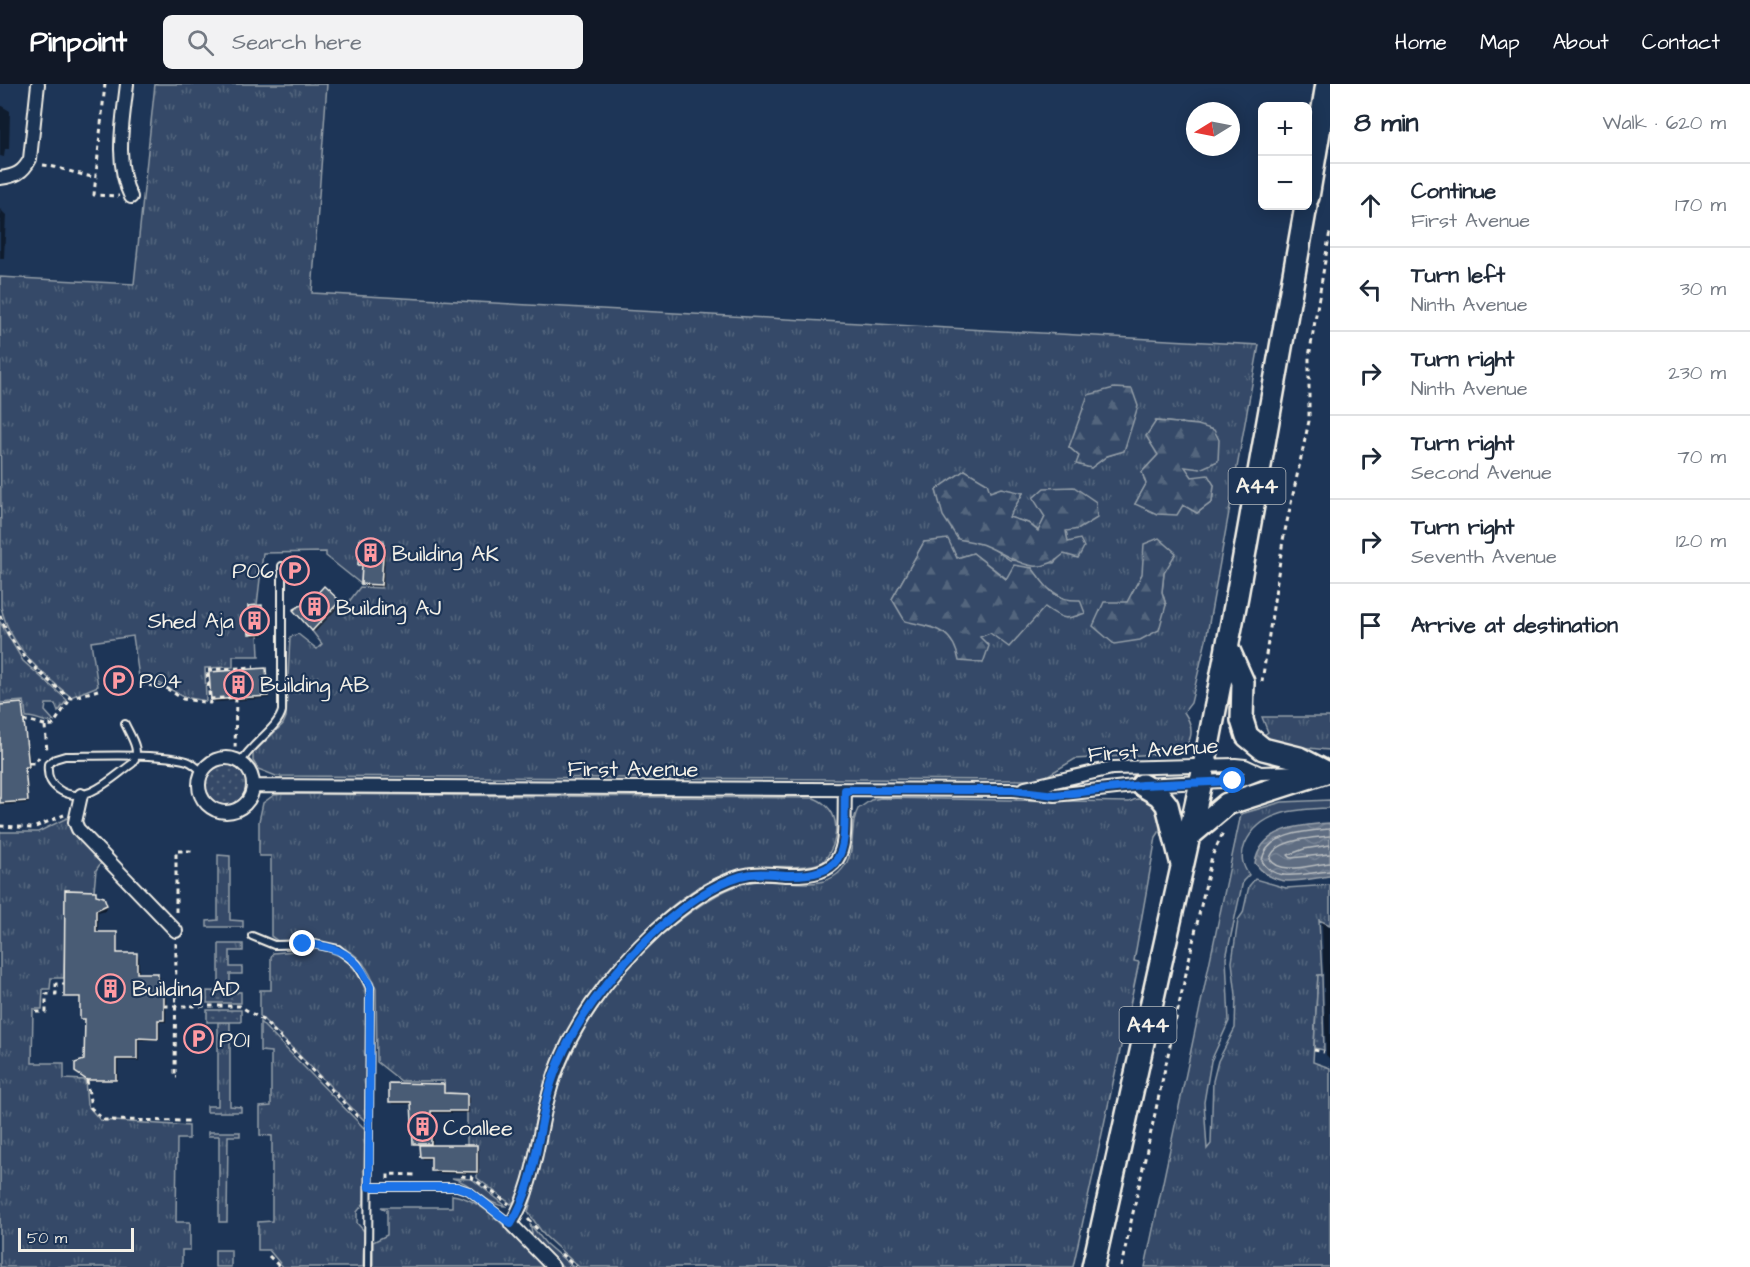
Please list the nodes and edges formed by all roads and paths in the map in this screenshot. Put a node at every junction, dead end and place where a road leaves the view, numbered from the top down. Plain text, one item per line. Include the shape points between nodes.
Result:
1 (38, 84) edge
2 (105, 84) edge
3 (127, 84) edge
4 (1327, 84) edge
5 (43, 165) dead end
6 (1312, 173) edge
7 (95, 177) junction
8 (0, 178) edge
9 (99, 196) dead end
10 (131, 197) dead end
11 (1305, 210) edge
12 (1330, 231) edge
13 (282, 566) dead end
14 (0, 615) edge
15 (1227, 646) junction
16 (254, 667) dead end
17 (140, 684) dead end
18 (1261, 687) dead end
19 (98, 690) dead end
20 (71, 699) junction
21 (210, 699) junction
22 (23, 721) dead end
23 (125, 724) dead end
24 (45, 726) junction
25 (136, 757) junction
26 (238, 761) junction
27 (29, 763) dead end
28 (202, 772) junction
29 (1328, 772) edge
30 (1203, 774) junction
31 (1142, 785) junction
32 (253, 786) junction
33 (845, 790) junction
34 (1013, 790) junction
35 (81, 795) junction
36 (69, 812) dead end
37 (0, 826) edge
38 (1227, 826) dead end
39 (1189, 836) junction
40 (190, 855) dead end
41 (1183, 868) junction
42 (176, 931) junction
43 (252, 936) dead end
44 (64, 984) dead end
45 (164, 1006) dead end
46 (176, 1006) junction
47 (36, 1012) dead end
48 (1314, 1050) dead end
49 (1324, 1052) dead end
50 (177, 1077) dead end
51 (87, 1080) dead end
52 (189, 1121) dead end
53 (370, 1129) junction
54 (369, 1187) junction
55 (511, 1224) junction
56 (269, 1256) dead end
57 (280, 1267) edge
58 (368, 1267) edge
59 (553, 1267) edge
60 (1093, 1267) edge
61 (1121, 1267) edge

1 - 8 street via 26,169 16,176
2 - 7 path
3 - 10 street via 123,180
4 - 6 highway
5 - 7 path
7 - 9 path via 94,195
11 - 15 highway, A44
12 - 18 path via 1309,357 1309,421 1283,540
13 - 26 lane via 282,711 280,719
14 - 20 path via 28,662
15 - 29 highway via 1243,682 1242,720 1247,736 1263,748 1299,758
15 - 30 highway, A44
16 - 21 path via 207,670
17 - 21 path via 159,686 183,699 210,703
19 - 20 path
20 - 24 path via 53,725
21 - 26 path via 236,697
22 - 24 path
23 - 25 lane
24 - 27 path via 47,751 35,763
25 - 28 lane via 185,760
25 - 35 lane via 98,789
25 - 35 lane via 65,756 48,764 47,773 57,789
26 - 28 street via 217,759
26 - 32 street via 250,772
28 - 32 street via 198,783 200,795 218,812 243,807
29 - 30 street, First Avenue via 1260,773 1245,766
29 - 39 highway via 1227,804
30 - 31 street, First Avenue
30 - 34 street, First Avenue via 1112,768
30 - 39 highway, A44
31 - 34 street, First Avenue via 1055,795
31 - 41 highway via 1167,805
32 - 33 street, First Avenue
33 - 34 street, First Avenue
33 - 55 street via 841,853 832,866 821,873 805,875 742,876 706,892 658,929 591,1005 549,1091 526,1192
35 - 42 street via 75,822 78,830
36 - 37 path via 33,828
38 - 61 path via 1212,856
39 - 41 highway, A44
40 - 42 path via 190,851 176,851
41 - 60 highway, A44
42 - 46 path
43 - 53 lane via 274,945 314,944 338,949 349,955 365,974 371,1001
44 - 47 path via 56,984 56,994 46,994 46,1012
45 - 46 path
46 - 50 path
46 - 53 path via 240,1006 264,1021
48 - 49 path
51 - 52 path via 91,1108 104,1120
53 - 54 lane
54 - 55 lane via 457,1187 469,1191
54 - 58 lane
55 - 59 street
56 - 57 path

